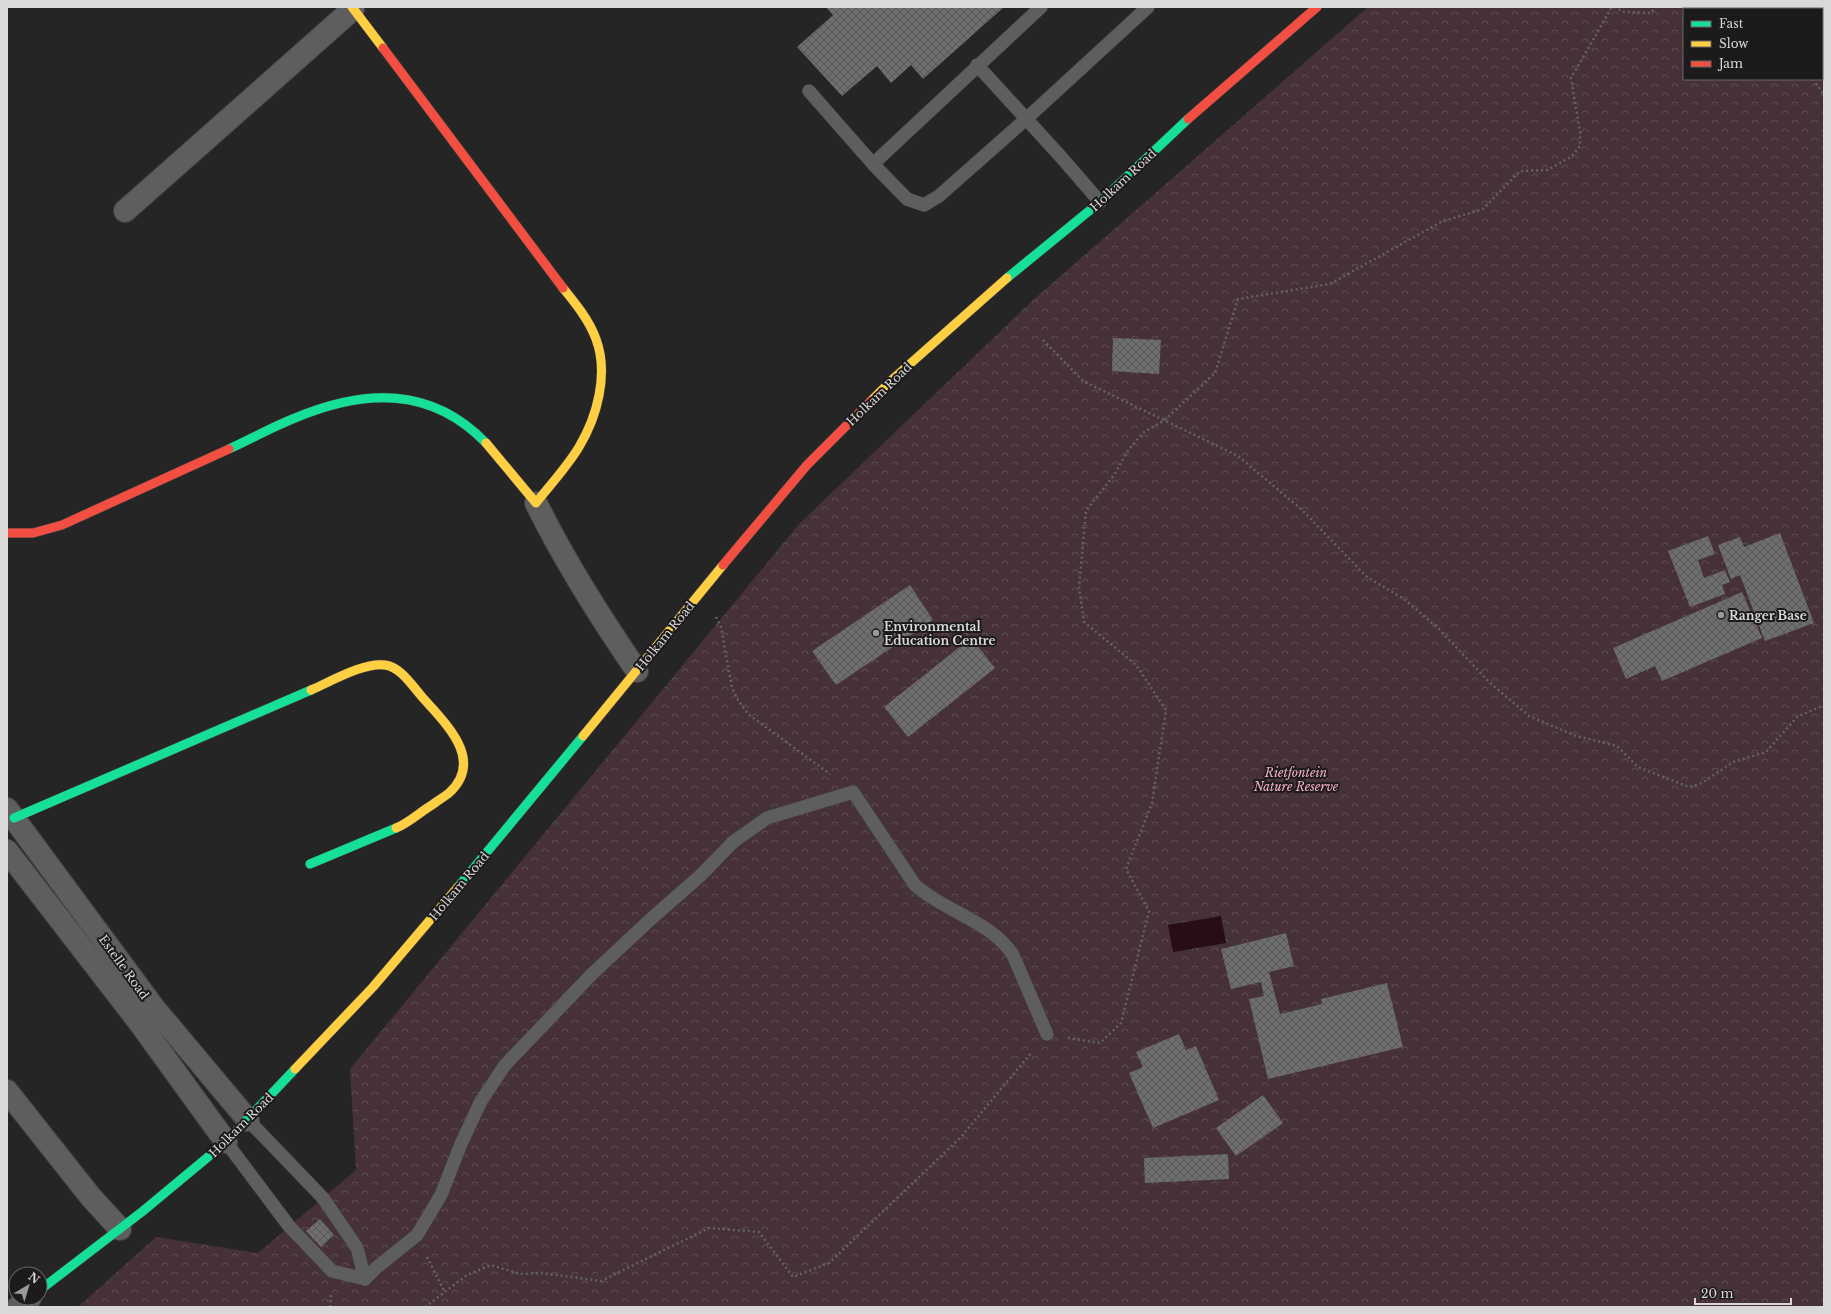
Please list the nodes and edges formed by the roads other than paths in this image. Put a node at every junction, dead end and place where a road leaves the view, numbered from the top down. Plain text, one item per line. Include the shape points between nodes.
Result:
1 (1041, 7) edge
2 (1148, 7) edge
3 (1317, 7) edge
4 (352, 8) edge
5 (977, 65) junction
6 (809, 91) dead end
7 (1026, 119) junction
8 (874, 164) junction
9 (1100, 202) junction
10 (125, 211) dead end
11 (536, 503) junction
12 (7, 533) edge
13 (638, 671) junction
14 (11, 813) edge
15 (7, 851) edge
16 (310, 864) dead end
17 (1047, 1034) road end
18 (7, 1091) edge
19 (248, 1120) junction
20 (226, 1142) junction
21 (120, 1229) junction
22 (365, 1279) junction
23 (48, 1284) edge

1 - 5 lane
2 - 7 lane
3 - 9 street, Holkam Road via 1198,110
4 - 10 street
4 - 11 street via 591,328 600,353 601,380 596,408 579,447
5 - 7 lane
5 - 8 lane
6 - 8 lane
7 - 8 lane via 939,196 924,205 907,199
7 - 9 lane
9 - 13 street, Holkam Road via 994,289 894,378 807,465
11 - 12 street via 485,443 462,421 437,406 407,399 374,399 332,405 286,422 62,525 33,533
11 - 13 street via 554,541
13 - 19 street, Holkam Road via 438,913
14 - 16 street via 39,806 358,670 373,665 386,665 399,671 451,729 460,745 464,771 449,792 399,827
14 - 19 street, Estelle Road via 154,1008
15 - 20 street, Estelle Road via 139,1022
17 - 22 lane via 1014,955 1006,944 993,933 941,904 915,885 854,792 767,818 733,842 700,876 652,918 571,996 506,1065 482,1101 461,1144 441,1195 417,1235
18 - 21 street via 90,1196
19 - 20 street, Holkam Road
19 - 22 lane via 323,1198 357,1248
20 - 21 street, Holkam Road
20 - 22 lane via 289,1226 332,1271
21 - 23 street, Holkam Road

